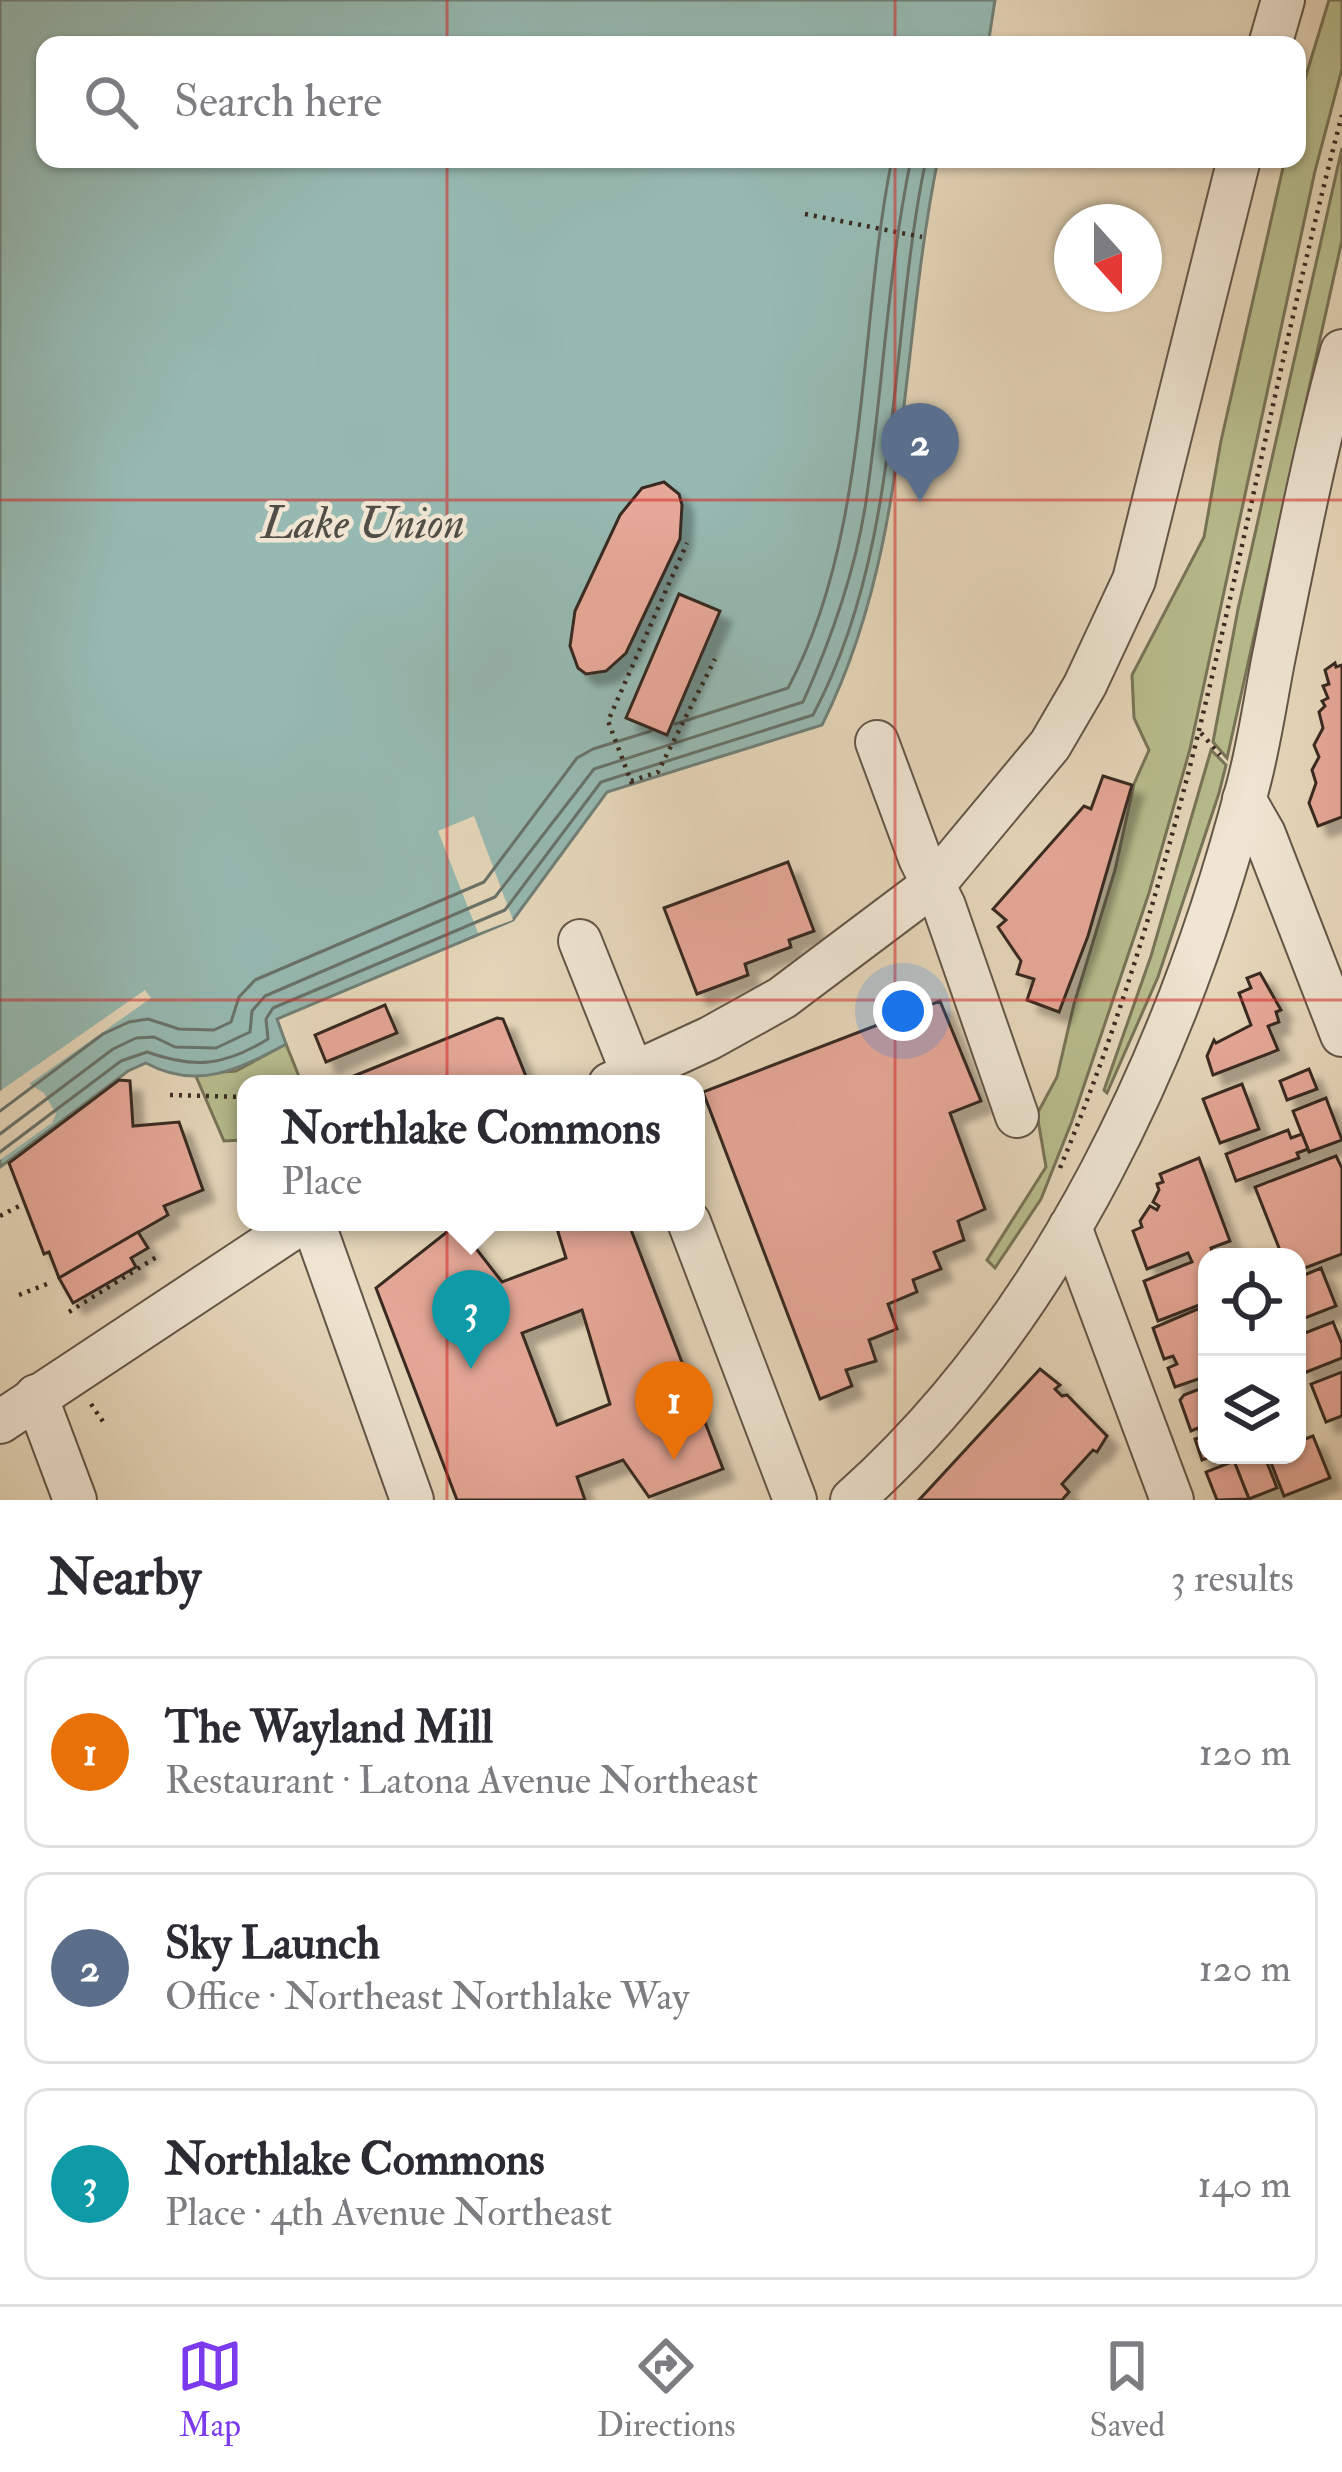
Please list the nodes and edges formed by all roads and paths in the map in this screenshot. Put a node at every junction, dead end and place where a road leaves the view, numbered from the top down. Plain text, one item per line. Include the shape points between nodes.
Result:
1 (1283, 0) edge
2 (1273, 36) edge
3 (1342, 115) edge
4 (1237, 168) edge
5 (805, 214) dead end
6 (922, 237) dead end
7 (1342, 351) edge
8 (687, 543) dead end
9 (715, 659) dead end
10 (1201, 733) junction
11 (877, 742) dead end
12 (1238, 783) junction
13 (934, 883) junction
14 (580, 941) dead end
15 (1342, 1035) edge
16 (625, 1075) edge
17 (638, 1075) edge
18 (170, 1095) dead end
19 (237, 1097) edge
20 (1017, 1116) dead end
21 (1056, 1177) dead end
22 (25, 1203) dead end
23 (0, 1216) edge
24 (1070, 1227) junction
25 (288, 1231) edge
26 (316, 1231) edge
27 (692, 1231) edge
28 (158, 1256) dead end
29 (47, 1284) dead end
30 (19, 1295) dead end
31 (69, 1312) dead end
32 (36, 1396) junction
33 (91, 1405) dead end
34 (0, 1422) edge
35 (106, 1426) dead end
36 (75, 1500) edge
37 (412, 1500) edge
38 (795, 1500) edge
39 (852, 1500) edge
40 (1172, 1500) edge

1 - 2 street
3 - 10 path via 1289,319
4 - 13 street via 1134,580 1050,745
5 - 6 path
7 - 12 street
8 - 9 path via 608,721 631,783 658,772
10 - 12 path
10 - 21 path via 1141,940
11 - 13 street
12 - 15 street
12 - 24 street via 1197,953
13 - 17 street via 782,998
13 - 20 street
14 - 16 street
18 - 19 path
22 - 23 path
24 - 39 street via 978,1366
24 - 40 street
25 - 32 street
26 - 37 street
27 - 38 street
28 - 31 path
29 - 30 path
32 - 34 street
32 - 36 street
33 - 35 path

